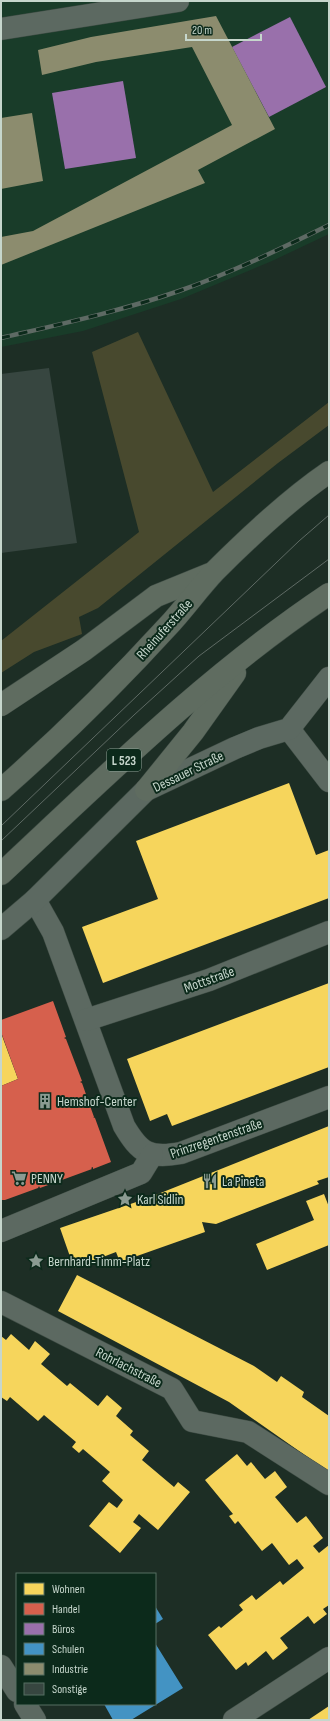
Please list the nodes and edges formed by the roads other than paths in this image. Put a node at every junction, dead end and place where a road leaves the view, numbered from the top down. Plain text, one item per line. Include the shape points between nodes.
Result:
1 (178, 1) edge
2 (1, 29) edge
3 (329, 472) edge
4 (215, 572) junction
5 (329, 594) edge
6 (250, 651) junction
7 (329, 678) edge
8 (1, 705) edge
9 (289, 729) junction
10 (329, 781) edge
11 (1, 790) edge
12 (146, 790) junction
13 (1, 874) edge
14 (35, 900) junction
15 (1, 929) edge
16 (329, 932) edge
17 (86, 1020) junction
18 (329, 1096) edge
19 (152, 1155) junction
20 (1, 1232) edge
21 (1, 1302) edge
22 (329, 1484) edge
23 (329, 1658) edge
24 (1, 1666) edge
25 (16, 1690) edge
26 (26, 1705) edge
27 (35, 1720) edge
28 (234, 1720) edge

1 - 2 street
3 - 4 main road, Rheinuferstraße via 269,521
4 - 8 main road via 156,596 84,650
4 - 11 main road, Rheinuferstraße via 116,681
5 - 6 main road, L 523
6 - 12 main road via 193,732
6 - 13 main road, L 523 via 176,712
7 - 9 street
9 - 10 street
9 - 12 street, Dessauer Straße via 259,738
12 - 14 street, Dessauer Straße / L 523
14 - 15 street, Dessauer Straße / L 523
14 - 17 street via 53,932
16 - 17 street, Mottstraße via 209,980
17 - 19 street via 124,1126 134,1144
18 - 19 street, Prinzregentenstraße via 181,1153 163,1157
19 - 20 street, Prinzregentenstraße via 141,1173
21 - 22 street, Rohrlachstraße via 172,1389 192,1421 248,1432
23 - 28 street
24 - 25 street
26 - 27 street

